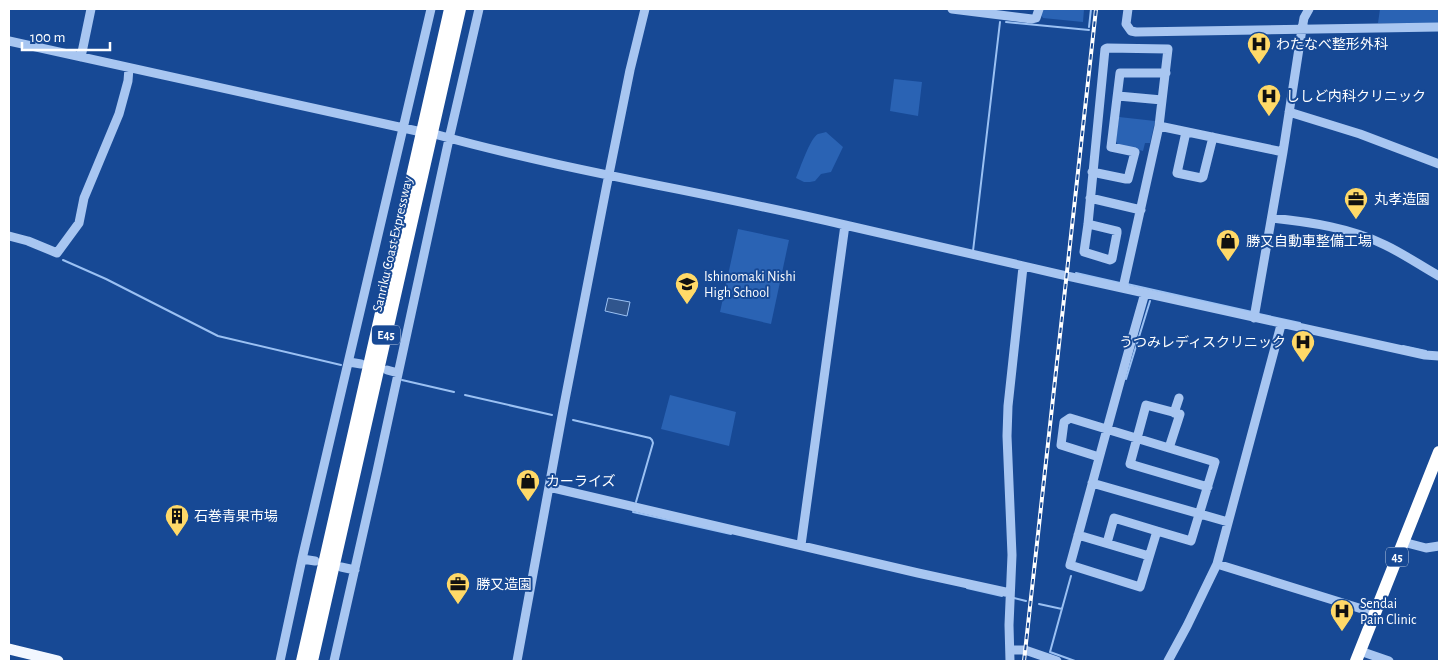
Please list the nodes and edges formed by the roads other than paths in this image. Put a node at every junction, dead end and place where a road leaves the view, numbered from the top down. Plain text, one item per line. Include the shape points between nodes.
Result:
1 (91, 9) edge
2 (431, 9) edge
3 (450, 9) edge
4 (460, 9) edge
5 (479, 9) edge
6 (645, 9) edge
7 (952, 9) edge
8 (1039, 9) edge
9 (1128, 9) edge
10 (1309, 9) edge
11 (972, 10) edge
12 (1006, 12) edge
13 (1439, 27) edge
14 (1302, 29) junction
15 (9, 41) edge
16 (81, 57) junction
17 (129, 68) junction
18 (1166, 73) junction
19 (1118, 96) junction
20 (1162, 100) junction
21 (1289, 112) junction
22 (1159, 126) junction
23 (404, 128) junction
24 (416, 131) dead end
25 (1186, 132) junction
26 (438, 136) dead end
27 (1213, 138) junction
28 (449, 139) junction
29 (1283, 152) junction
30 (1439, 164) edge
31 (1092, 172) junction
32 (609, 176) junction
33 (1090, 198) junction
34 (1140, 210) junction
35 (1272, 218) junction
36 (1088, 224) junction
37 (845, 225) junction
38 (9, 236) edge
39 (1024, 267) junction
40 (1439, 276) edge
41 (1123, 288) junction
42 (1145, 293) junction
43 (1254, 318) junction
44 (1281, 325) junction
45 (1439, 356) edge
46 (348, 362) junction
47 (361, 364) dead end
48 (386, 370) dead end
49 (398, 373) junction
50 (1179, 398) dead end
51 (1174, 413) junction
52 (1107, 430) junction
53 (1137, 438) junction
54 (1169, 448) junction
55 (1439, 452) edge
56 (1099, 457) junction
57 (1092, 483) junction
58 (549, 487) junction
59 (1208, 487) junction
60 (1200, 514) junction
61 (1228, 522) junction
62 (1157, 531) junction
63 (1078, 534) junction
64 (1403, 542) junction
65 (1107, 543) junction
66 (800, 545) junction
67 (1439, 546) edge
68 (1149, 556) junction
69 (302, 559) junction
70 (315, 562) dead end
71 (1217, 564) junction
72 (341, 567) dead end
73 (355, 570) junction
74 (1010, 593) junction
75 (1375, 613) junction
76 (9, 649) edge
77 (1010, 650) junction
78 (1358, 656) edge
79 (58, 661) edge
80 (280, 661) edge
81 (302, 661) edge
82 (312, 661) edge
83 (334, 661) edge
84 (517, 661) edge
85 (1010, 661) edge
86 (1057, 661) edge
87 (1168, 661) edge
88 (1388, 661) edge

1 - 16 street
2 - 23 street
3 - 81 highway, Sanriku Coast Expressway / E45
4 - 82 highway, Sanriku Coast Expressway / E45
5 - 28 street
6 - 32 street
7 - 11 street
8 - 12 street via 1036,18 1032,19
9 - 14 street via 1126,24 1136,32
10 - 14 street
11 - 12 street
13 - 14 street
14 - 21 street
15 - 16 street
16 - 17 street
17 - 23 street
17 - 38 street via 119,114 84,198 79,223 58,254
18 - 19 street via 1120,73
18 - 20 street
18 - 31 street via 1168,49 1105,49
19 - 20 street
19 - 31 street via 1112,146 1135,152 1128,179
20 - 22 street
21 - 29 street
21 - 30 street
22 - 25 street
22 - 34 street
23 - 24 street
23 - 46 street
25 - 27 street
25 - 27 street via 1177,173 1203,177
26 - 28 street
27 - 29 street
28 - 32 street
28 - 49 street
29 - 35 street
31 - 33 street
32 - 37 street
32 - 58 street
33 - 34 street
33 - 36 street
34 - 41 street
35 - 40 street via 1321,224 1367,238
35 - 43 street
36 - 36 street via 1084,252 1112,259 1116,231
37 - 39 street
37 - 66 street
39 - 41 street
39 - 74 street via 1008,406
41 - 42 street
42 - 43 street
42 - 52 street
43 - 44 street
44 - 45 street
44 - 61 street
46 - 47 street
46 - 69 street
48 - 49 street
49 - 73 street
50 - 51 street
51 - 53 street via 1146,405
51 - 54 street via 1180,414
52 - 53 street
52 - 56 street
52 - 56 street via 1070,418 1064,422 1061,445
53 - 54 street
53 - 59 street via 1130,464
54 - 59 street via 1215,462
55 - 64 highway, 45
56 - 57 street
57 - 60 street
57 - 63 street
58 - 66 street
58 - 84 street
59 - 60 street
60 - 61 street
60 - 62 street via 1191,541
61 - 71 street
62 - 65 street via 1114,518
62 - 68 street
63 - 65 street
63 - 68 street via 1070,565 1140,587
64 - 67 street via 1426,548
64 - 75 highway, 45
65 - 68 street
66 - 74 street
69 - 70 street
69 - 80 street
71 - 75 street
71 - 87 street
72 - 73 street
73 - 83 street
74 - 77 street
75 - 78 highway, 45
76 - 79 main road
77 - 85 street
77 - 86 street via 1025,650
78 - 88 street

